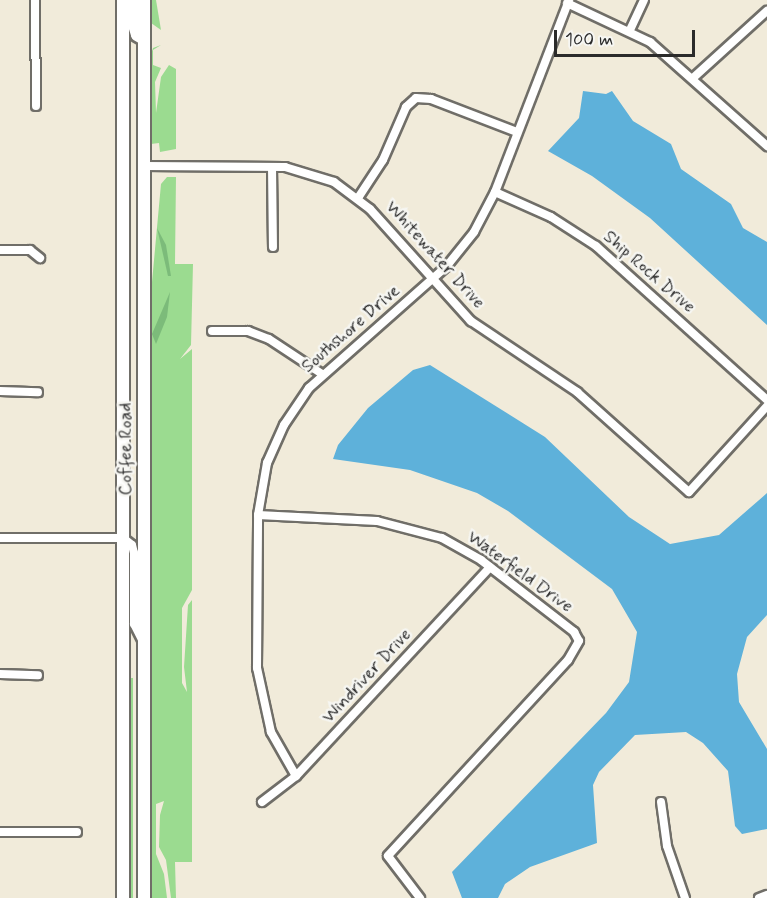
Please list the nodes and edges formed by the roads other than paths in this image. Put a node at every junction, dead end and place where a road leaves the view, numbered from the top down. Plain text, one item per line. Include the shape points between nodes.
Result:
1 (35, 0) edge
2 (123, 0) edge
3 (133, 0) edge
4 (144, 0) edge
5 (644, 0) edge
6 (568, 2) edge
7 (767, 11) edge
8 (630, 30) junction
9 (144, 39) junction
10 (693, 78) junction
11 (36, 106) dead end
12 (518, 132) junction
13 (767, 146) edge
14 (145, 166) junction
15 (272, 167) junction
16 (495, 192) junction
17 (358, 198) junction
18 (273, 247) dead end
19 (0, 250) edge
20 (40, 258) dead end
21 (432, 279) junction
22 (212, 331) dead end
23 (322, 374) junction
24 (0, 392) edge
25 (38, 392) dead end
26 (767, 400) edge
27 (767, 406) edge
28 (258, 515) junction
29 (0, 538) edge
30 (123, 538) junction
31 (490, 567) junction
32 (144, 645) junction
33 (0, 674) edge
34 (38, 675) dead end
35 (296, 776) junction
36 (262, 802) dead end
37 (662, 802) dead end
38 (0, 832) edge
39 (77, 832) dead end
40 (767, 895) edge
41 (125, 896) edge
42 (144, 898) edge
43 (420, 898) edge
44 (685, 898) edge
45 (759, 898) edge

1 - 11 street
2 - 30 main road, Coffee Road
3 - 9 main road via 134,25 137,35
4 - 9 main road, Coffee Road
5 - 8 street
6 - 8 street
6 - 12 street, Southshore Drive
7 - 10 street
8 - 10 street
9 - 14 main road, Coffee Road
10 - 13 street
12 - 16 street, Southshore Drive
12 - 17 street via 430,99 416,98 406,107 383,160
14 - 15 street, Whitewater Drive
14 - 32 main road, Coffee Road
15 - 17 street, Whitewater Drive via 319,175
15 - 18 street
16 - 21 street, Southshore Drive via 474,232
16 - 26 street, Ship Rock Drive via 551,216 596,246
17 - 21 street, Whitewater Drive
19 - 20 street via 30,250
21 - 23 street, Southshore Drive
21 - 27 street, Whitewater Drive via 471,321 586,399 689,492
22 - 23 street via 248,331 269,339
23 - 28 street, Southshore Drive via 296,406 274,445
24 - 25 street
28 - 31 street, Waterfield Drive via 399,525 442,538
28 - 35 street, Southshore Drive via 260,690 271,732
29 - 30 street
30 - 32 street via 132,544 134,553 134,624
30 - 41 main road, Coffee Road
31 - 35 street, Windriver Drive
31 - 43 street, Waterfield Drive via 574,632 579,641 568,660 388,856
32 - 42 main road, Coffee Road
33 - 34 street
35 - 36 street, Windriver Drive
37 - 44 street via 667,846
38 - 39 street
40 - 45 street

